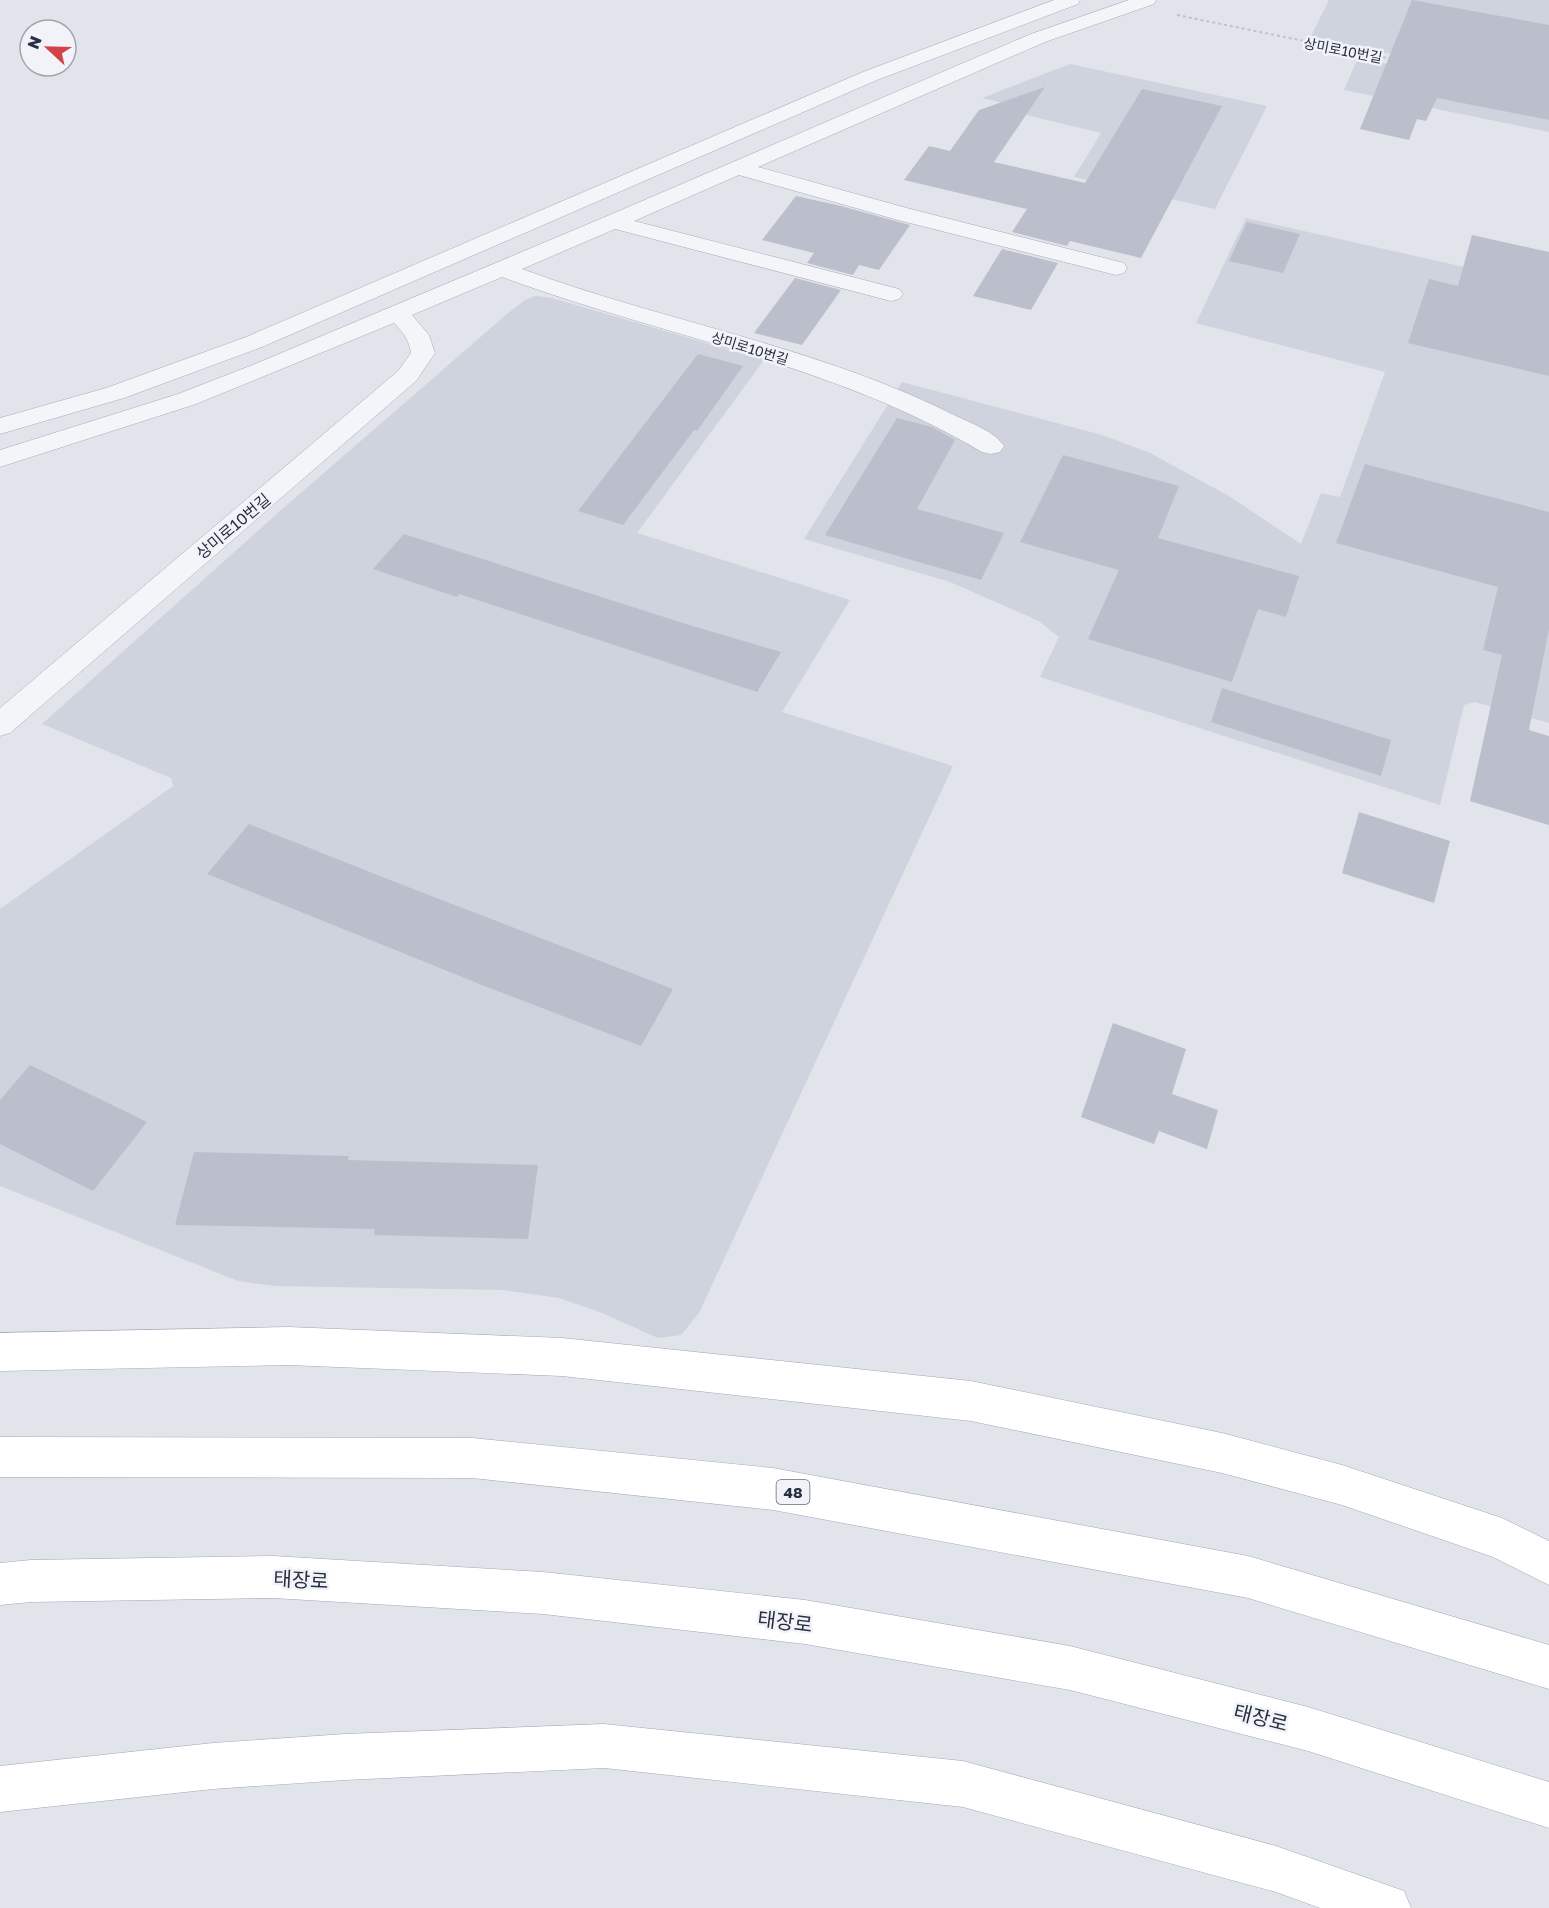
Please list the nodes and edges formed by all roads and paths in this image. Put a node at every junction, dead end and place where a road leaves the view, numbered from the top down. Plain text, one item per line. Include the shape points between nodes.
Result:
1 (1071, 0) edge
2 (1143, 1) edge
3 (1549, 91) edge
4 (738, 168) junction
5 (613, 222) junction
6 (1116, 268) dead end
7 (502, 269) junction
8 (891, 294) dead end
9 (397, 313) junction
10 (0, 426) edge
11 (991, 446) dead end
12 (0, 459) edge
13 (0, 725) edge
14 (0, 1352) edge
15 (9, 1456) edge
16 (1549, 1564) edge
17 (16, 1582) edge
18 (1549, 1667) edge
19 (0, 1789) edge
20 (1549, 1805) edge
21 (1387, 1908) edge

1 - 10 street via 870,76 244,346 114,393
2 - 3 path, 상미로10번길 via 1207,22
2 - 4 street via 1038,39
4 - 5 street
4 - 6 street
5 - 7 street
5 - 8 street
7 - 9 street
7 - 11 street, 상미로10번길 via 890,394 957,424
9 - 12 street via 187,399
9 - 13 street, 상미로10번길 via 418,333 422,343 423,353 407,376
14 - 16 main road via 288,1346 562,1357 971,1401 1222,1453 1342,1485 1502,1539
15 - 18 main road, 48 via 472,1458 773,1489 1248,1577
17 - 20 main road, 태장로 via 273,1577 543,1593 805,1622 1070,1668 1308,1729
19 - 21 main road via 213,1766 604,1746 963,1784 1276,1869

